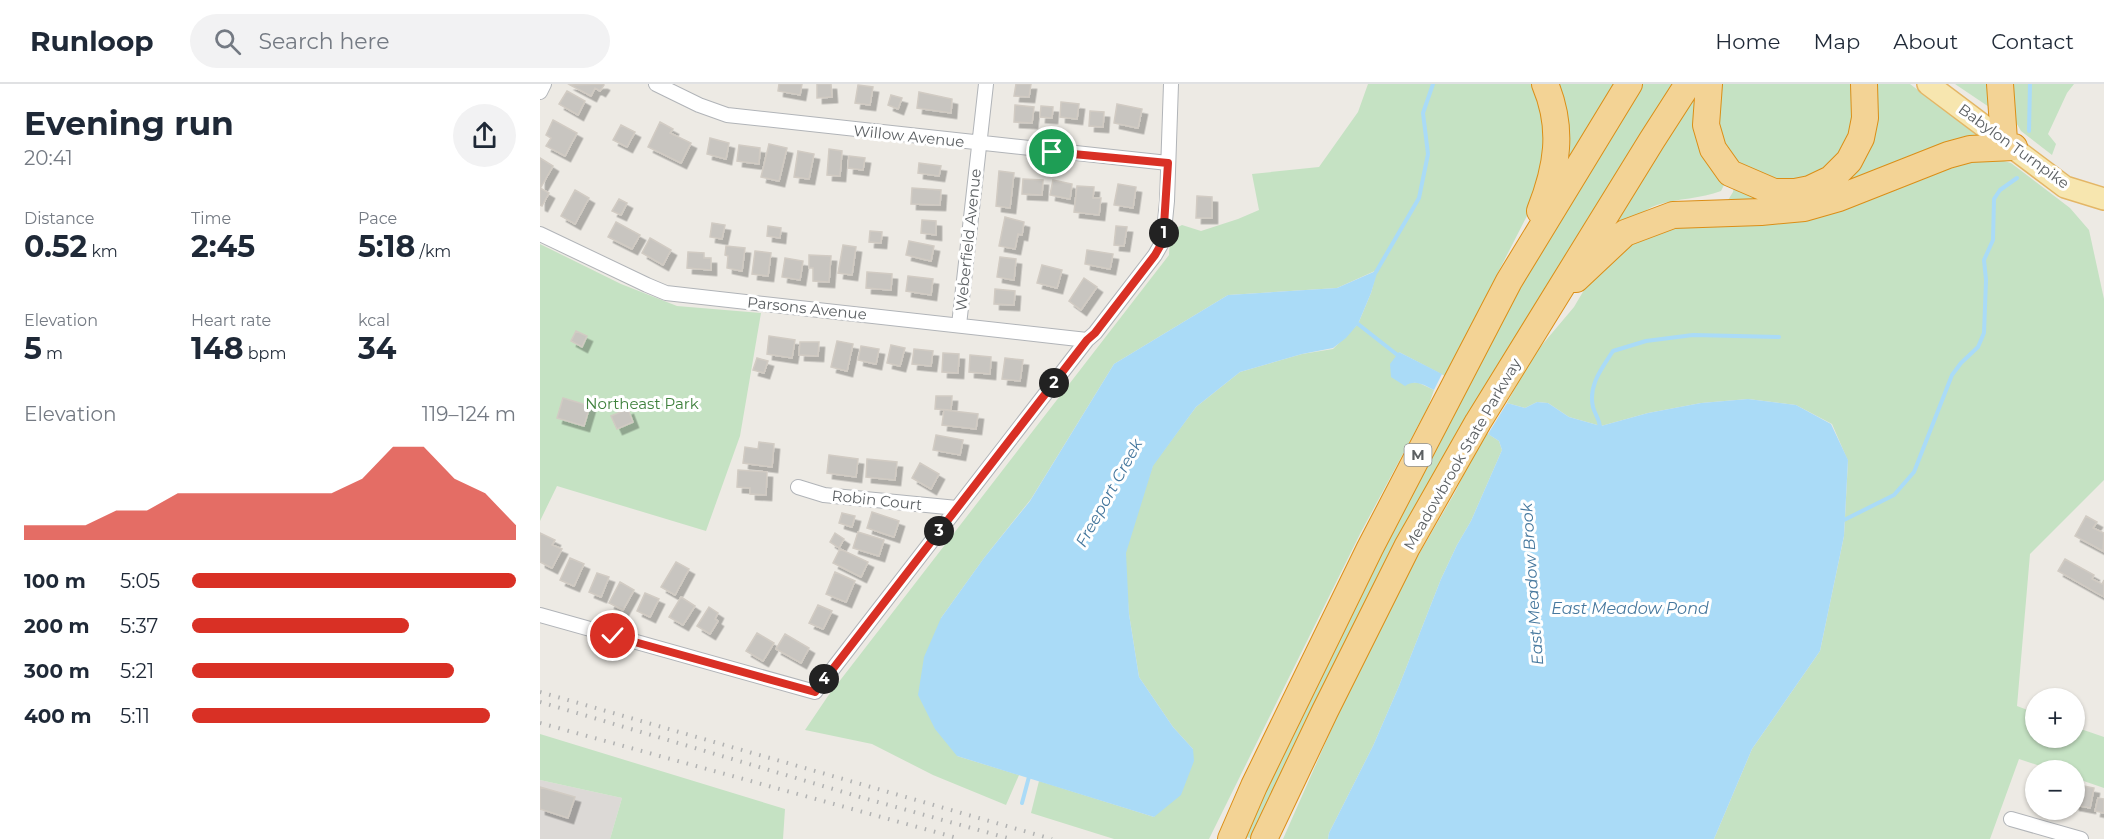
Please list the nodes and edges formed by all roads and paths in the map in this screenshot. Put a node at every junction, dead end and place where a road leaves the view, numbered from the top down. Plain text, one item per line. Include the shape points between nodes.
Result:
1 (544, 84) edge
2 (656, 84) edge
3 (986, 84) edge
4 (1171, 84) edge
5 (1545, 84) edge
6 (1629, 84) edge
7 (1688, 84) edge
8 (1709, 84) edge
9 (1864, 84) edge
10 (1928, 84) edge
11 (2000, 84) edge
12 (540, 92) edge
13 (979, 143) junction
14 (2009, 144) junction
15 (1168, 163) junction
16 (1730, 173) junction
17 (2104, 200) edge
18 (1697, 213) junction
19 (540, 234) edge
20 (1521, 262) junction
21 (1555, 297) junction
22 (959, 325) junction
23 (1087, 340) junction
24 (798, 488) dead end
25 (957, 508) junction
26 (540, 615) edge
27 (2011, 819) dead end
28 (1231, 839) edge
29 (1264, 839) edge
30 (2081, 839) edge

1 - 12 street
2 - 13 street, Willow Avenue via 728,115
3 - 13 street, Weberfield Avenue
4 - 15 street
5 - 20 highway via 1556,122 1557,150 1551,182
6 - 20 highway, M
7 - 21 highway, Meadowbrook State Parkway / M
8 - 16 highway via 1706,125 1713,149
9 - 16 highway via 1866,118 1861,138 1849,161 1831,179 1810,189 1774,192
10 - 14 main road, Babylon Turnpike
11 - 14 highway
13 - 15 street, Willow Avenue
13 - 22 street, Weberfield Avenue
14 - 17 main road, Babylon Turnpike via 2065,187
14 - 18 highway via 1948,155 1804,208
15 - 23 street via 1163,241
16 - 18 highway via 1728,193
18 - 21 highway via 1672,215 1625,232
19 - 22 street, Parsons Avenue via 666,293
20 - 28 highway, M via 1370,548
21 - 29 highway, Meadowbrook State Parkway / M via 1407,547
22 - 23 street, Parsons Avenue
23 - 25 street
24 - 25 street, Robin Court via 824,495
25 - 26 street via 815,692
27 - 30 street

